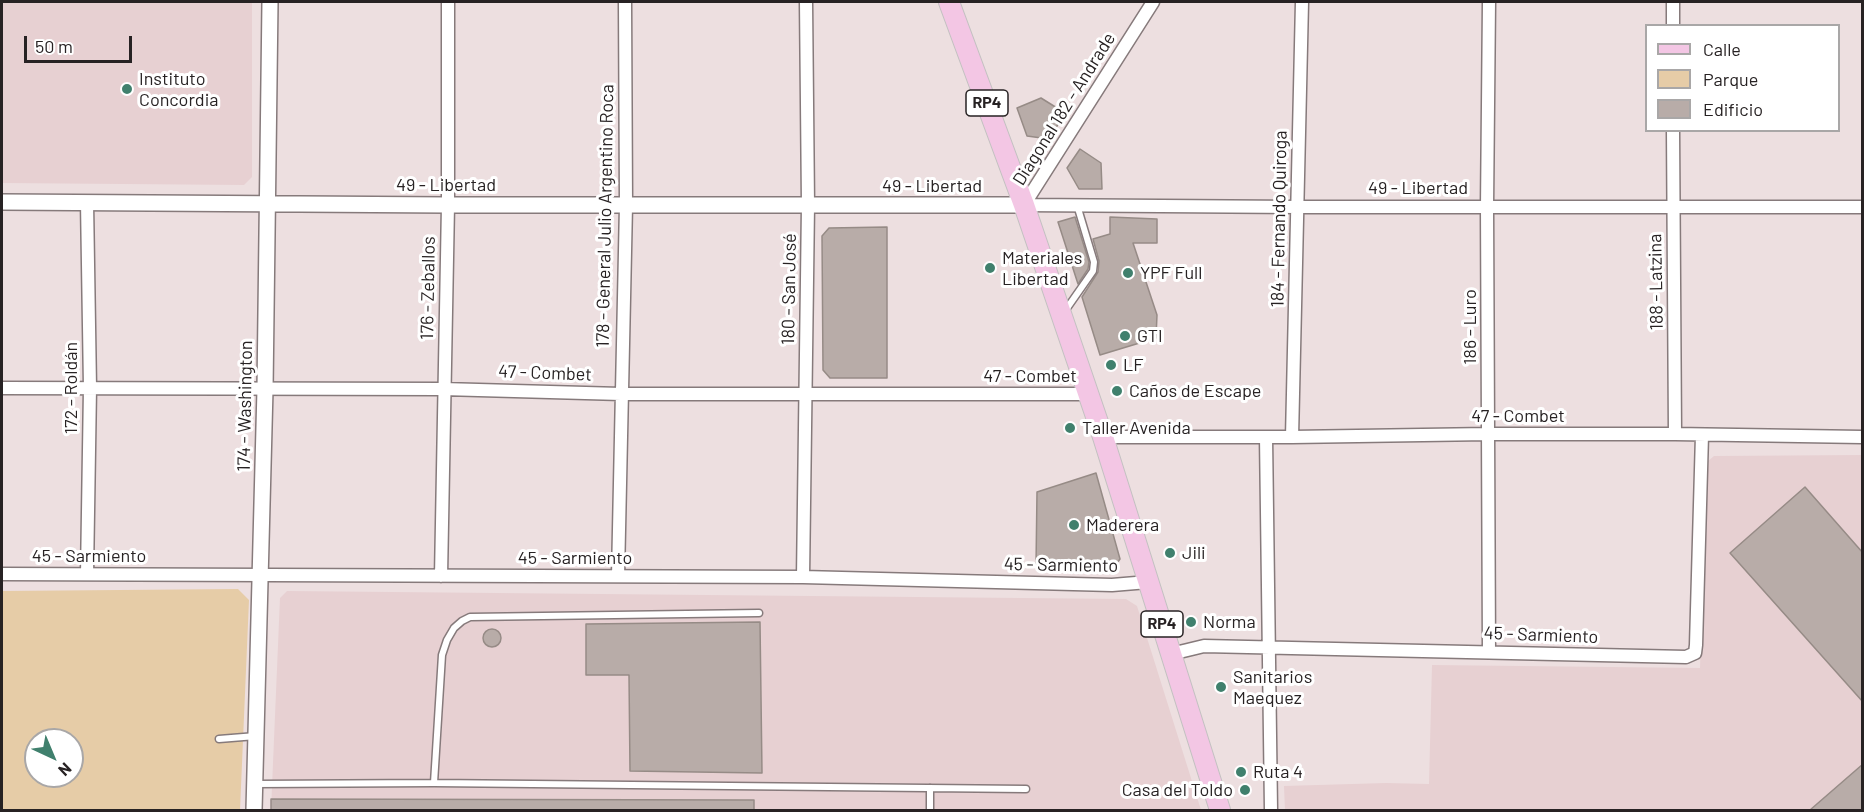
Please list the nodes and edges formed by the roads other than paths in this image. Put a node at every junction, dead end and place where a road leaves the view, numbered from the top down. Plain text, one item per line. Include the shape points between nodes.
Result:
1 (270, 2) edge
2 (448, 2) edge
3 (625, 2) edge
4 (806, 2) edge
5 (949, 2) edge
6 (1153, 2) edge
7 (1302, 2) edge
8 (1489, 2) edge
9 (1673, 2) edge
10 (1673, 24) edge
11 (1673, 132) edge
12 (2, 202) edge
13 (87, 202) junction
14 (268, 202) junction
15 (448, 205) junction
16 (626, 205) junction
17 (808, 205) junction
18 (1024, 205) junction
19 (1077, 205) junction
20 (1298, 207) junction
21 (1487, 207) junction
22 (1863, 207) edge
23 (1673, 208) junction
24 (1061, 316) junction
25 (2, 388) edge
26 (90, 388) junction
27 (443, 388) junction
28 (265, 389) junction
29 (806, 393) junction
30 (621, 394) junction
31 (1087, 394) junction
32 (1488, 434) junction
33 (1675, 434) junction
34 (1702, 435) junction
35 (1103, 437) junction
36 (1266, 437) junction
37 (1292, 437) junction
38 (1863, 437) edge
39 (2, 574) edge
40 (87, 574) junction
41 (261, 575) junction
42 (441, 576) junction
43 (618, 576) junction
44 (803, 577) junction
45 (1148, 582) junction
46 (759, 613) dead end
47 (1268, 647) junction
48 (1490, 651) junction
49 (1172, 654) junction
50 (256, 736) junction
51 (219, 739) dead end
52 (434, 783) junction
53 (255, 784) junction
54 (930, 788) junction
55 (1026, 789) dead end
56 (254, 810) edge
57 (930, 810) edge
58 (1220, 810) edge
59 (1271, 810) edge

1 - 14 street, 174 - Washington
2 - 15 street, 176 - Zeballos
3 - 16 street, 178 - General Julio Argentino Roca
4 - 17 street, 180 - San José
5 - 18 main road, RP4
6 - 18 street, Diagonal 182 - Andrade
7 - 20 street, 184 - Fernando Quiroga
8 - 21 street, 186 - Luro
9 - 10 street
11 - 23 street, 188 - Latzina
12 - 13 street, 49 - Libertad
13 - 14 street, 49 - Libertad
13 - 26 street, 172 - Roldán
14 - 15 street, 49 - Libertad
14 - 28 street, 174 - Washington
15 - 16 street, 49 - Libertad
15 - 27 street, 176 - Zeballos
16 - 17 street, 49 - Libertad
16 - 30 street, 178 - General Julio Argentino Roca
17 - 18 street, 49 - Libertad
17 - 29 street, 180 - San José
18 - 19 street, 49 - Libertad
18 - 24 main road, RP4
19 - 20 street, 49 - Libertad
19 - 24 lane via 1094,262 1093,271
20 - 21 street, 49 - Libertad
20 - 37 street, 184 - Fernando Quiroga
21 - 23 street, 49 - Libertad
21 - 32 street, 186 - Luro
22 - 23 street, 49 - Libertad
23 - 33 street, 188 - Latzina
24 - 31 main road, RP4
25 - 26 street, 47 - Combet
26 - 28 street, 47 - Combet
26 - 40 street, 172 - Roldán
27 - 28 street, 47 - Combet
27 - 30 street, 47 - Combet
27 - 42 street, 176 - Zeballos
28 - 41 street, 174 - Washington
29 - 30 street, 47 - Combet
29 - 31 street, 47 - Combet
29 - 44 street, 180 - San José
30 - 43 street, 178 - General Julio Argentino Roca
31 - 35 main road, RP4
32 - 33 street, 47 - Combet
32 - 37 street, 47 - Combet
32 - 48 street, 186 - Luro
33 - 34 street, 47 - Combet
34 - 38 street, 47 - Combet
34 - 48 street, 45 - Sarmiento via 1695,654 1686,657
35 - 36 street, 47 - Combet
35 - 45 main road, RP4
36 - 37 street, 47 - Combet
36 - 47 street
39 - 40 street, 45 - Sarmiento
40 - 41 street, 45 - Sarmiento
41 - 42 street, 45 - Sarmiento
41 - 50 street, 174 - Washington
42 - 43 street, 45 - Sarmiento
43 - 44 street, 45 - Sarmiento
44 - 45 street, 45 - Sarmiento via 1112,585
45 - 49 main road, RP4
46 - 52 lane via 470,617 462,621 454,628 442,655
47 - 48 street, 45 - Sarmiento
47 - 49 street, 45 - Sarmiento via 1204,646
47 - 59 street
49 - 58 main road, RP4
50 - 51 lane
50 - 53 street, 174 - Washington
52 - 53 lane
52 - 54 lane
53 - 56 street, 174 - Washington
54 - 55 lane
54 - 57 lane

